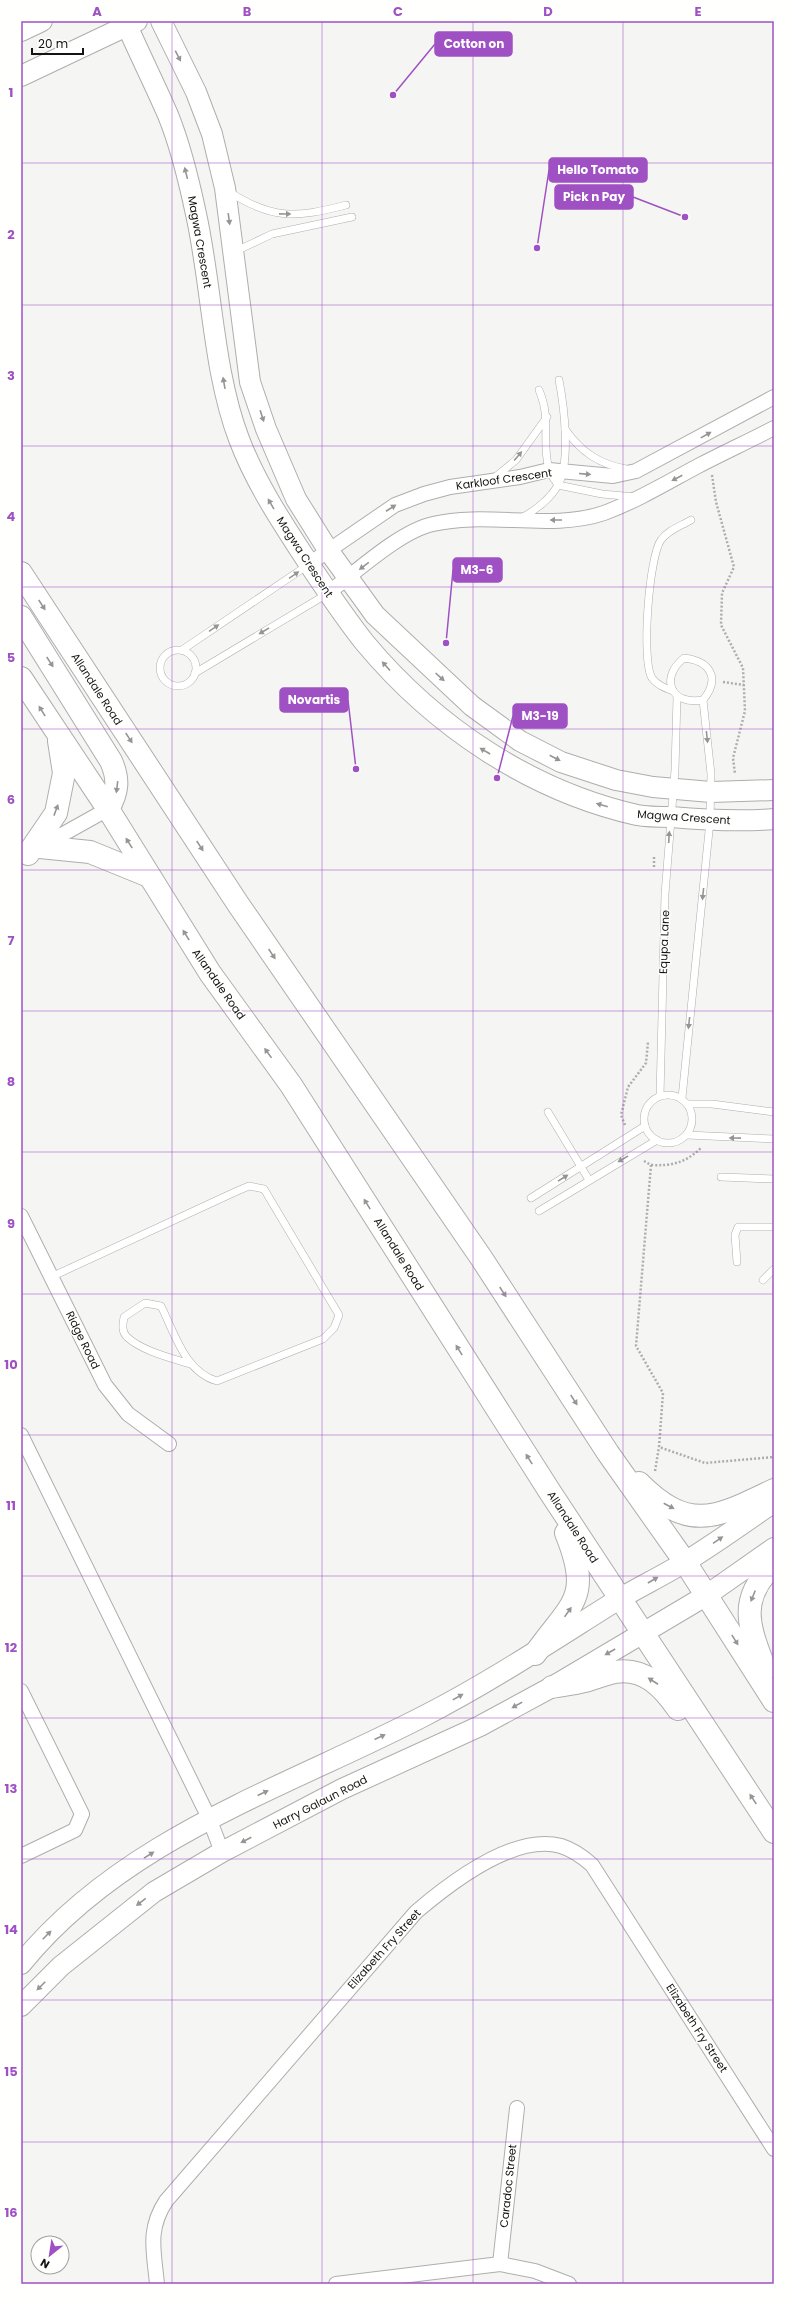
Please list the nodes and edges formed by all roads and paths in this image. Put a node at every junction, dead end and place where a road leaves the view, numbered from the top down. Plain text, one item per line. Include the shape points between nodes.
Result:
1 (42, 21) edge
2 (161, 21) edge
3 (130, 23) edge
4 (21, 31) edge
5 (21, 76) edge
6 (225, 188) junction
7 (346, 205) dead end
8 (352, 217) dead end
9 (234, 253) junction
10 (559, 380) dead end
11 (540, 390) dead end
12 (774, 397) edge
13 (547, 417) junction
14 (774, 428) edge
15 (565, 430) junction
16 (710, 460) junction
17 (556, 471) junction
18 (636, 472) junction
19 (489, 482) junction
20 (558, 485) junction
21 (637, 498) junction
22 (691, 520) dead end
23 (514, 521) junction
24 (328, 550) junction
25 (309, 564) junction
26 (21, 573) edge
27 (348, 578) junction
28 (328, 593) junction
29 (21, 617) edge
30 (182, 650) junction
31 (195, 673) junction
32 (21, 678) edge
33 (712, 680) junction
34 (744, 685) junction
35 (675, 694) junction
36 (703, 700) junction
37 (59, 737) junction
38 (735, 776) dead end
39 (672, 788) junction
40 (774, 790) edge
41 (711, 792) junction
42 (108, 809) junction
43 (670, 817) junction
44 (774, 819) edge
45 (710, 821) junction
46 (30, 853) edge
47 (654, 857) dead end
48 (654, 872) dead end
49 (149, 876) junction
50 (648, 1040) dead end
51 (660, 1096) junction
52 (682, 1098) junction
53 (688, 1104) junction
54 (548, 1112) dead end
55 (774, 1112) edge
56 (645, 1126) junction
57 (686, 1135) junction
58 (630, 1137) junction
59 (711, 1138) junction
60 (774, 1139) edge
61 (657, 1140) junction
62 (637, 1150) junction
63 (651, 1165) junction
64 (581, 1167) junction
65 (721, 1177) dead end
66 (774, 1178) edge
67 (589, 1180) junction
68 (530, 1198) dead end
69 (538, 1211) dead end
70 (21, 1216) edge
71 (774, 1226) edge
72 (737, 1262) dead end
73 (774, 1269) edge
74 (51, 1276) junction
75 (763, 1280) dead end
76 (190, 1364) junction
77 (21, 1435) edge
78 (169, 1444) dead end
79 (608, 1453) junction
80 (774, 1457) edge
81 (774, 1490) edge
82 (550, 1492) junction
83 (774, 1502) edge
84 (774, 1548) edge
85 (685, 1562) junction
86 (774, 1564) edge
87 (707, 1595) junction
88 (621, 1599) junction
89 (643, 1633) junction
90 (535, 1654) junction
91 (552, 1687) junction
92 (21, 1691) edge
93 (774, 1695) edge
94 (774, 1701) edge
95 (727, 1760) junction
96 (209, 1818) junction
97 (774, 1832) edge
98 (222, 1852) junction
99 (21, 1856) edge
100 (21, 1964) edge
101 (21, 2006) edge
102 (517, 2108) dead end
103 (774, 2149) edge
104 (500, 2264) junction
105 (156, 2284) edge
106 (336, 2284) edge
107 (568, 2284) edge

1 - 4 street
2 -> 6 street via 196,92 212,134
3 - 5 street
25 -> 3 street, Magwa Crescent via 254,475 238,437 227,398 197,217 182,158
6 -> 7 lane via 258,209 275,214 294,214
6 -> 9 street
8 - 9 lane via 272,234
9 -> 24 street via 250,382 266,429 296,499
10 - 15 lane
11 - 13 lane
18 -> 12 street, Karkloof Crescent
13 - 17 lane via 546,454
19 -> 13 lane via 516,460
14 - 16 street
15 - 17 lane
15 - 18 lane via 575,444 593,458 610,466
16 -> 21 street
16 - 34 path via 716,502 734,567 722,593 721,625 743,668
17 -> 18 street, Karkloof Crescent via 613,476
17 - 19 street, Karkloof Crescent
17 - 20 lane
17 - 20 lane
24 -> 19 street, Karkloof Crescent via 395,504 450,487
20 - 21 lane
20 - 23 lane via 546,500
21 -> 23 street via 603,513 571,520
22 - 35 lane via 666,533 655,552 646,619 649,671 658,684
23 -> 27 street via 472,519 432,524 393,544
24 - 25 street, Karkloof Crescent
24 - 27 street
25 - 28 street, Magwa Crescent
30 -> 25 lane
26 -> 79 main road, Allandale Road via 238,904 482,1259
27 - 28 street
27 -> 39 street via 375,615 423,661 472,706 520,741 561,762 616,780
28 -> 31 lane
43 -> 28 street, Magwa Crescent via 640,816 589,801 536,779 478,747 431,710 397,678 366,644
29 -> 42 main road via 111,761 117,788
30 - 31 lane via 195,662
30 - 31 lane via 170,651 165,655 160,666 163,678 172,685 183,685
37 -> 32 main road, Allandale Road
33 - 34 path
33 - 35 lane via 709,668 698,659 684,658 674,665 670,680
33 - 36 lane via 710,692
34 - 38 path via 745,711 733,758
35 - 36 lane via 692,702
35 - 39 lane, Equpa Lane via 675,770
36 -> 41 lane
37 - 42 main road, Allandale Road
46 -> 37 main road via 56,813 64,773
39 - 41 street
39 - 43 lane, Equpa Lane
40 - 41 street
41 - 45 lane
42 - 46 street
49 -> 42 main road, Allandale Road
43 - 45 street, Magwa Crescent
51 -> 43 lane, Equpa Lane via 665,894
44 - 45 street, Magwa Crescent via 746,822
45 -> 52 lane
46 - 49 main road via 90,852
47 - 48 path
82 -> 49 main road, Allandale Road via 291,1085 210,973
50 - 58 path via 646,1063 628,1086 621,1115
51 - 52 lane
51 - 56 lane via 647,1106
52 - 53 lane
53 - 55 lane via 712,1104
53 - 57 lane via 693,1120
54 - 64 lane
56 - 58 lane
56 - 61 lane via 651,1137
57 - 59 lane
57 - 61 lane via 673,1143
58 - 64 lane
60 -> 59 lane
59 - 63 path via 682,1162 672,1165
61 - 62 lane
62 - 63 path via 644,1161
62 -> 67 lane
63 - 80 path via 636,1346 663,1393 659,1447 706,1463
64 - 67 lane
68 -> 64 lane
65 - 66 lane
67 - 69 lane
70 - 74 street, Ridge Road
71 - 72 lane via 738,1227 735,1235
73 - 75 lane
74 - 76 lane via 249,1186 264,1189 340,1315 334,1328 324,1339 217,1381 204,1377
74 - 78 street, Ridge Road via 105,1385 128,1414
76 - 76 lane via 154,1352 127,1337 122,1328 124,1317 145,1303 161,1306
77 - 96 street
79 -> 81 main road via 651,1495 684,1514 704,1517 719,1515
79 - 85 main road, Allandale Road
82 - 88 main road, Allandale Road
90 -> 82 main road via 572,1605 577,1592 577,1560
85 -> 83 street
84 - 87 street, Harry Galaun Road
85 - 87 main road, Allandale Road
88 -> 85 street
86 -> 93 main road via 753,1593 749,1618 751,1634
87 - 89 street, Harry Galaun Road
87 -> 94 main road, Allandale Road
88 - 89 main road, Allandale Road
88 - 90 street
89 -> 91 street, Harry Galaun Road
89 - 95 main road, Allandale Road
96 -> 90 street via 424,1716
95 -> 91 main road via 697,1732 661,1686 642,1674 615,1672
91 -> 98 street, Harry Galaun Road via 480,1726 342,1789
92 - 99 street via 82,1814 75,1830
97 -> 95 main road, Allandale Road
96 - 98 street
100 -> 96 street via 82,1901 128,1868
98 -> 101 street, Harry Galaun Road via 154,1892 62,1966
102 - 104 street, Caradoc Street
103 - 105 street, Elizabeth Fry Street via 592,1865 578,1853 561,1846 531,1844 508,1852 464,1876 416,1912 166,2201 156,2216 153,2232
104 - 106 street
104 - 107 street via 535,2271

